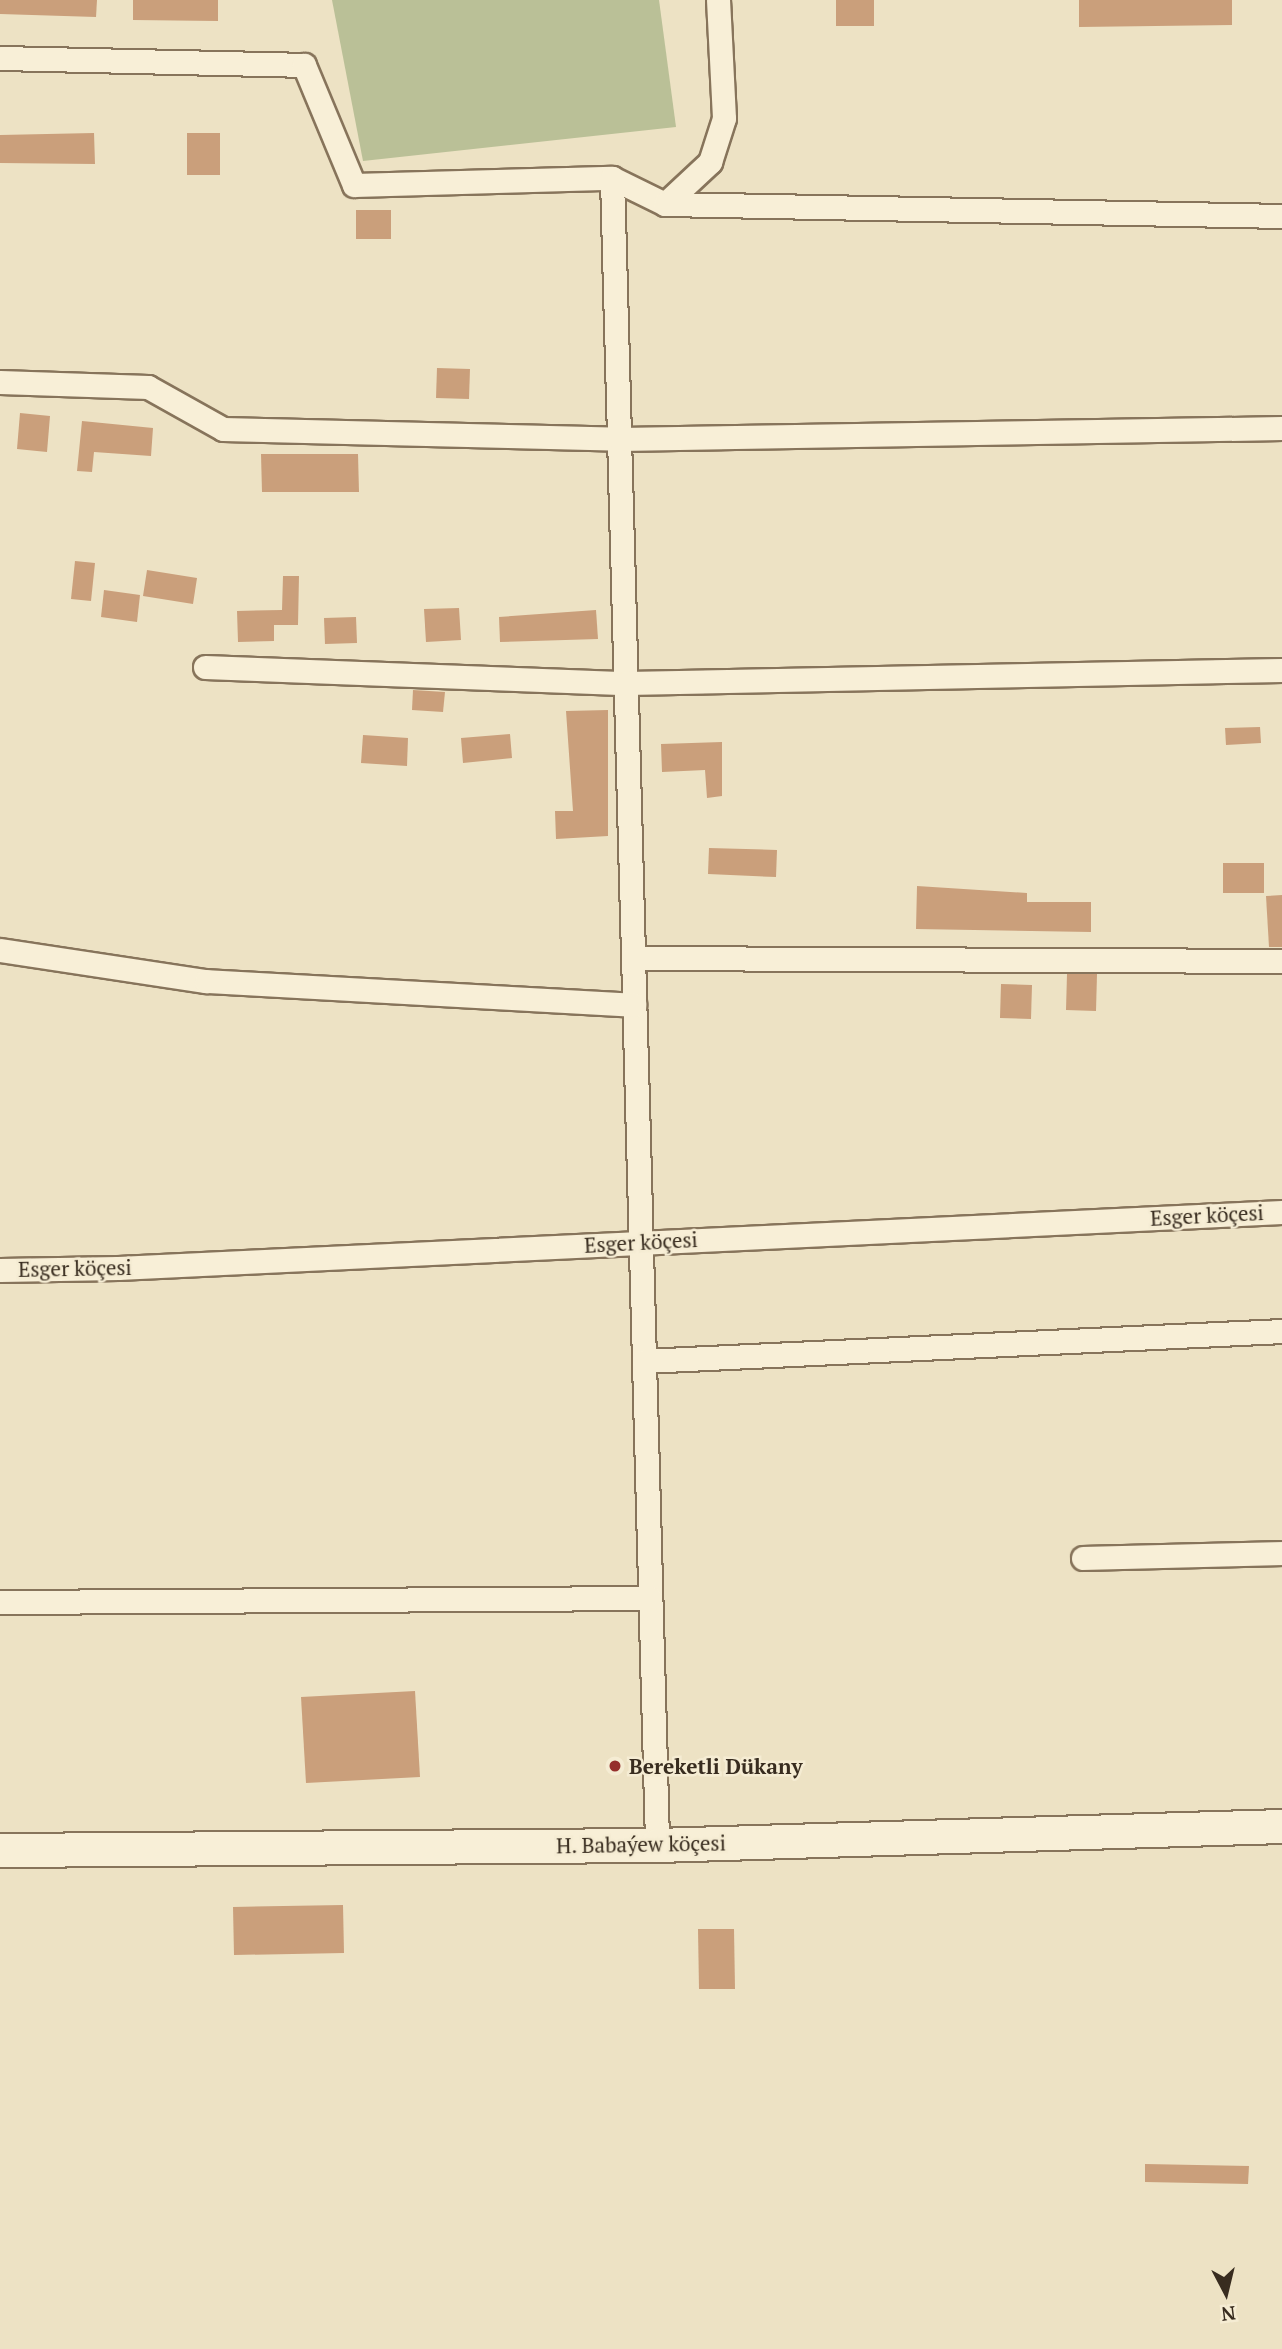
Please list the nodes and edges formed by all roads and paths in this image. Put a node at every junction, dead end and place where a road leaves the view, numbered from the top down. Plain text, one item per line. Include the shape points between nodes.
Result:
1 (718, 0) edge
2 (0, 58) edge
3 (612, 178) junction
4 (665, 204) junction
5 (1282, 216) edge
6 (0, 382) edge
7 (1282, 428) edge
8 (620, 439) junction
9 (205, 667) dead end
10 (1282, 670) edge
11 (626, 683) junction
12 (0, 950) edge
13 (633, 958) junction
14 (1282, 961) edge
15 (635, 1005) junction
16 (1282, 1212) edge
17 (641, 1241) junction
18 (0, 1270) edge
19 (1282, 1331) edge
20 (644, 1361) junction
21 (1282, 1553) edge
22 (1083, 1558) dead end
23 (650, 1598) junction
24 (0, 1601) edge
25 (1282, 1826) edge
26 (657, 1844) junction
27 (0, 1850) edge

1 - 4 street via 724,118 710,162
2 - 3 street via 304,65 354,185
3 - 4 street
3 - 8 street
4 - 5 street
6 - 8 street via 148,387 223,429
7 - 8 street
8 - 11 street
9 - 11 street
10 - 11 street
11 - 13 street
12 - 15 street via 206,981
13 - 14 street
13 - 15 street
15 - 17 street
16 - 17 street, Esger köçesi
17 - 18 street, Esger köçesi
17 - 20 street
19 - 20 street
20 - 23 street
21 - 22 street
23 - 24 street
23 - 26 street
25 - 26 street, H. Babaýew köçesi
26 - 27 street, H. Babaýew köçesi

